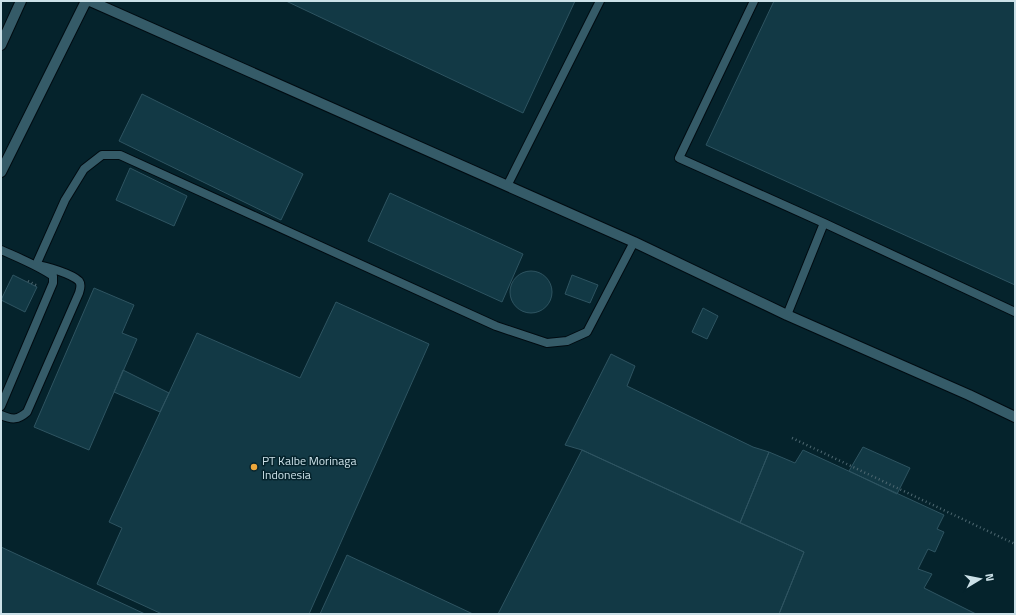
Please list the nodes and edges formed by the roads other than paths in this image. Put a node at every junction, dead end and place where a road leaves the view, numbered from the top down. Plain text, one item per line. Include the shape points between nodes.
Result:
1 (21, 1) edge
2 (86, 1) edge
3 (90, 1) edge
4 (600, 1) edge
5 (754, 1) edge
6 (1, 46) edge
7 (1, 172) edge
8 (507, 186) junction
9 (824, 223) junction
10 (634, 242) junction
11 (1, 250) edge
12 (36, 265) junction
13 (1015, 312) edge
14 (787, 315) junction
15 (1, 406) edge
16 (1, 415) edge
17 (1015, 417) edge

1 - 6 street
2 - 7 street
3 - 8 street
4 - 8 lane
5 - 9 lane via 679,158
8 - 10 street
9 - 13 lane
9 - 14 lane
10 - 12 lane via 587,332 567,341 547,343 496,326 120,155 102,155 84,169 69,194
10 - 14 street
11 - 12 lane
12 - 15 lane via 53,276 53,283
12 - 16 lane via 51,267 78,280 81,285 79,294 27,412 17,419
14 - 17 street

